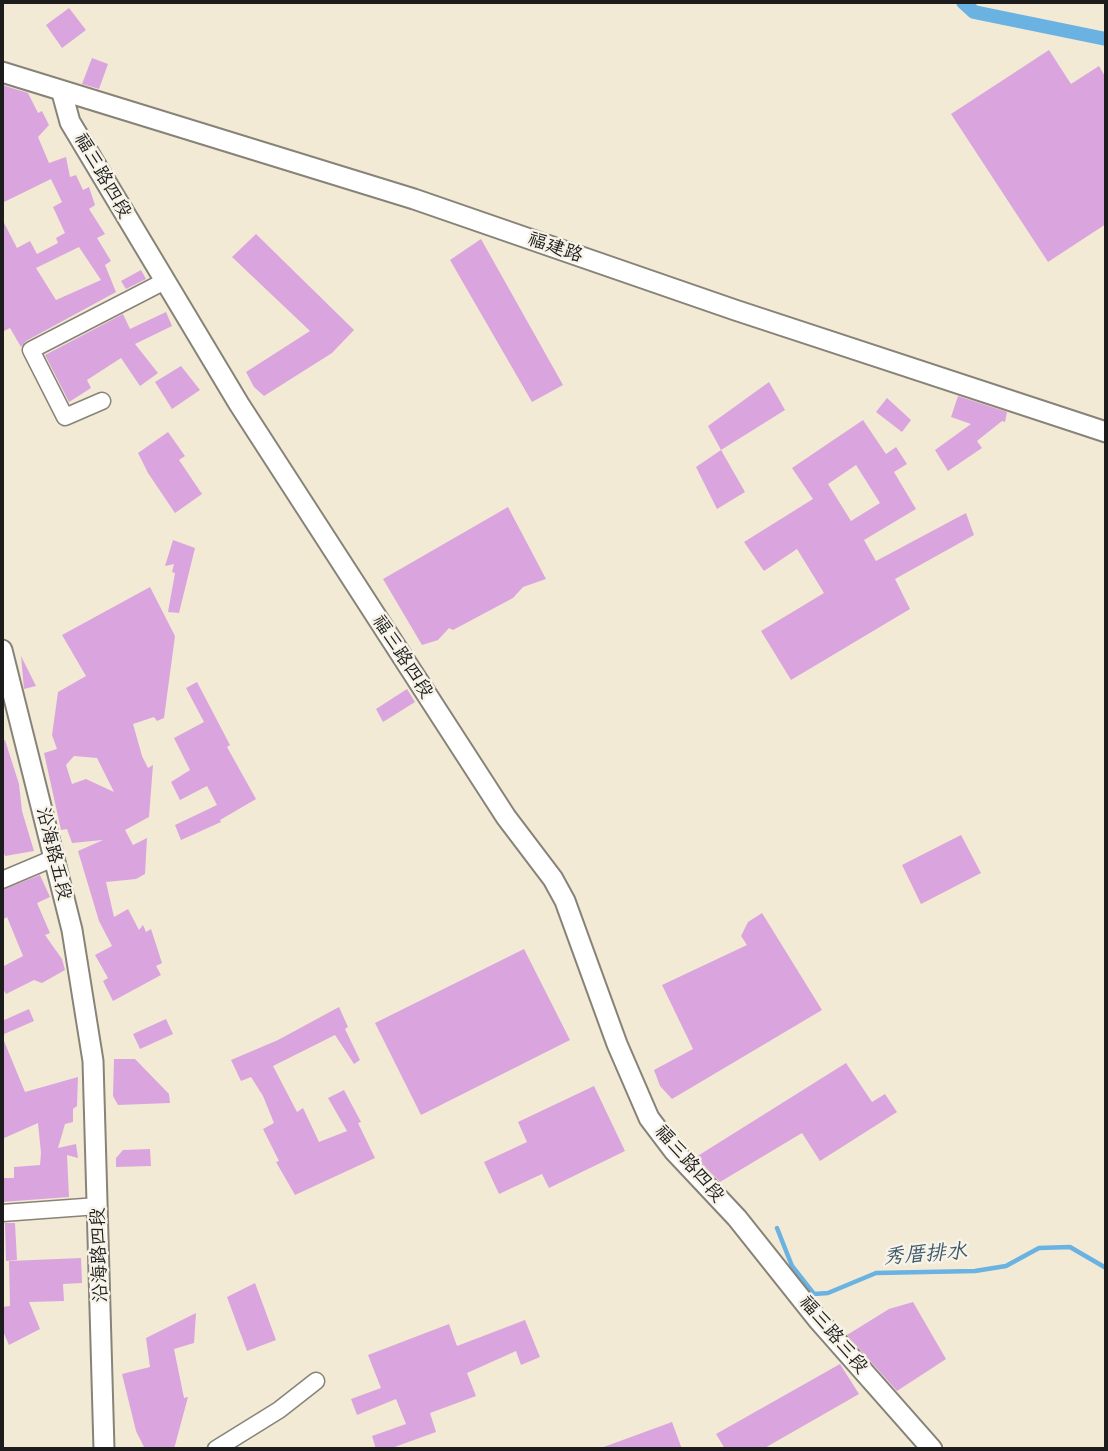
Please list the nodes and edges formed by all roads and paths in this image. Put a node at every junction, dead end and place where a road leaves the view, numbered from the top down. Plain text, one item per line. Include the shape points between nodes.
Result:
1 (2, 72) edge
2 (62, 93) junction
3 (163, 282) junction
4 (102, 401) dead end
5 (1106, 432) edge
6 (2, 650) edge
7 (54, 858) junction
8 (2, 880) edge
9 (93, 1061) joint
10 (98, 1206) junction
11 (2, 1213) edge
12 (737, 1218) joint
13 (316, 1381) dead end
14 (104, 1449) edge
15 (216, 1449) edge
16 (932, 1449) edge

1 - 2 street, 福建路
2 - 3 street, 福三路四段 via 70,122
2 - 5 street, 福建路 via 414,199
3 - 4 street via 31,350 65,417
3 - 12 street, 福三路四段 via 498,806 553,879 649,1118
6 - 7 street, 沿海路五段
7 - 8 street
7 - 9 street, 沿海路五段 via 80,972
9 - 10 street, 沿海路四段
10 - 11 street
10 - 14 street, 沿海路四段
12 - 16 street, 福三路三段 via 819,1321
13 - 15 street

